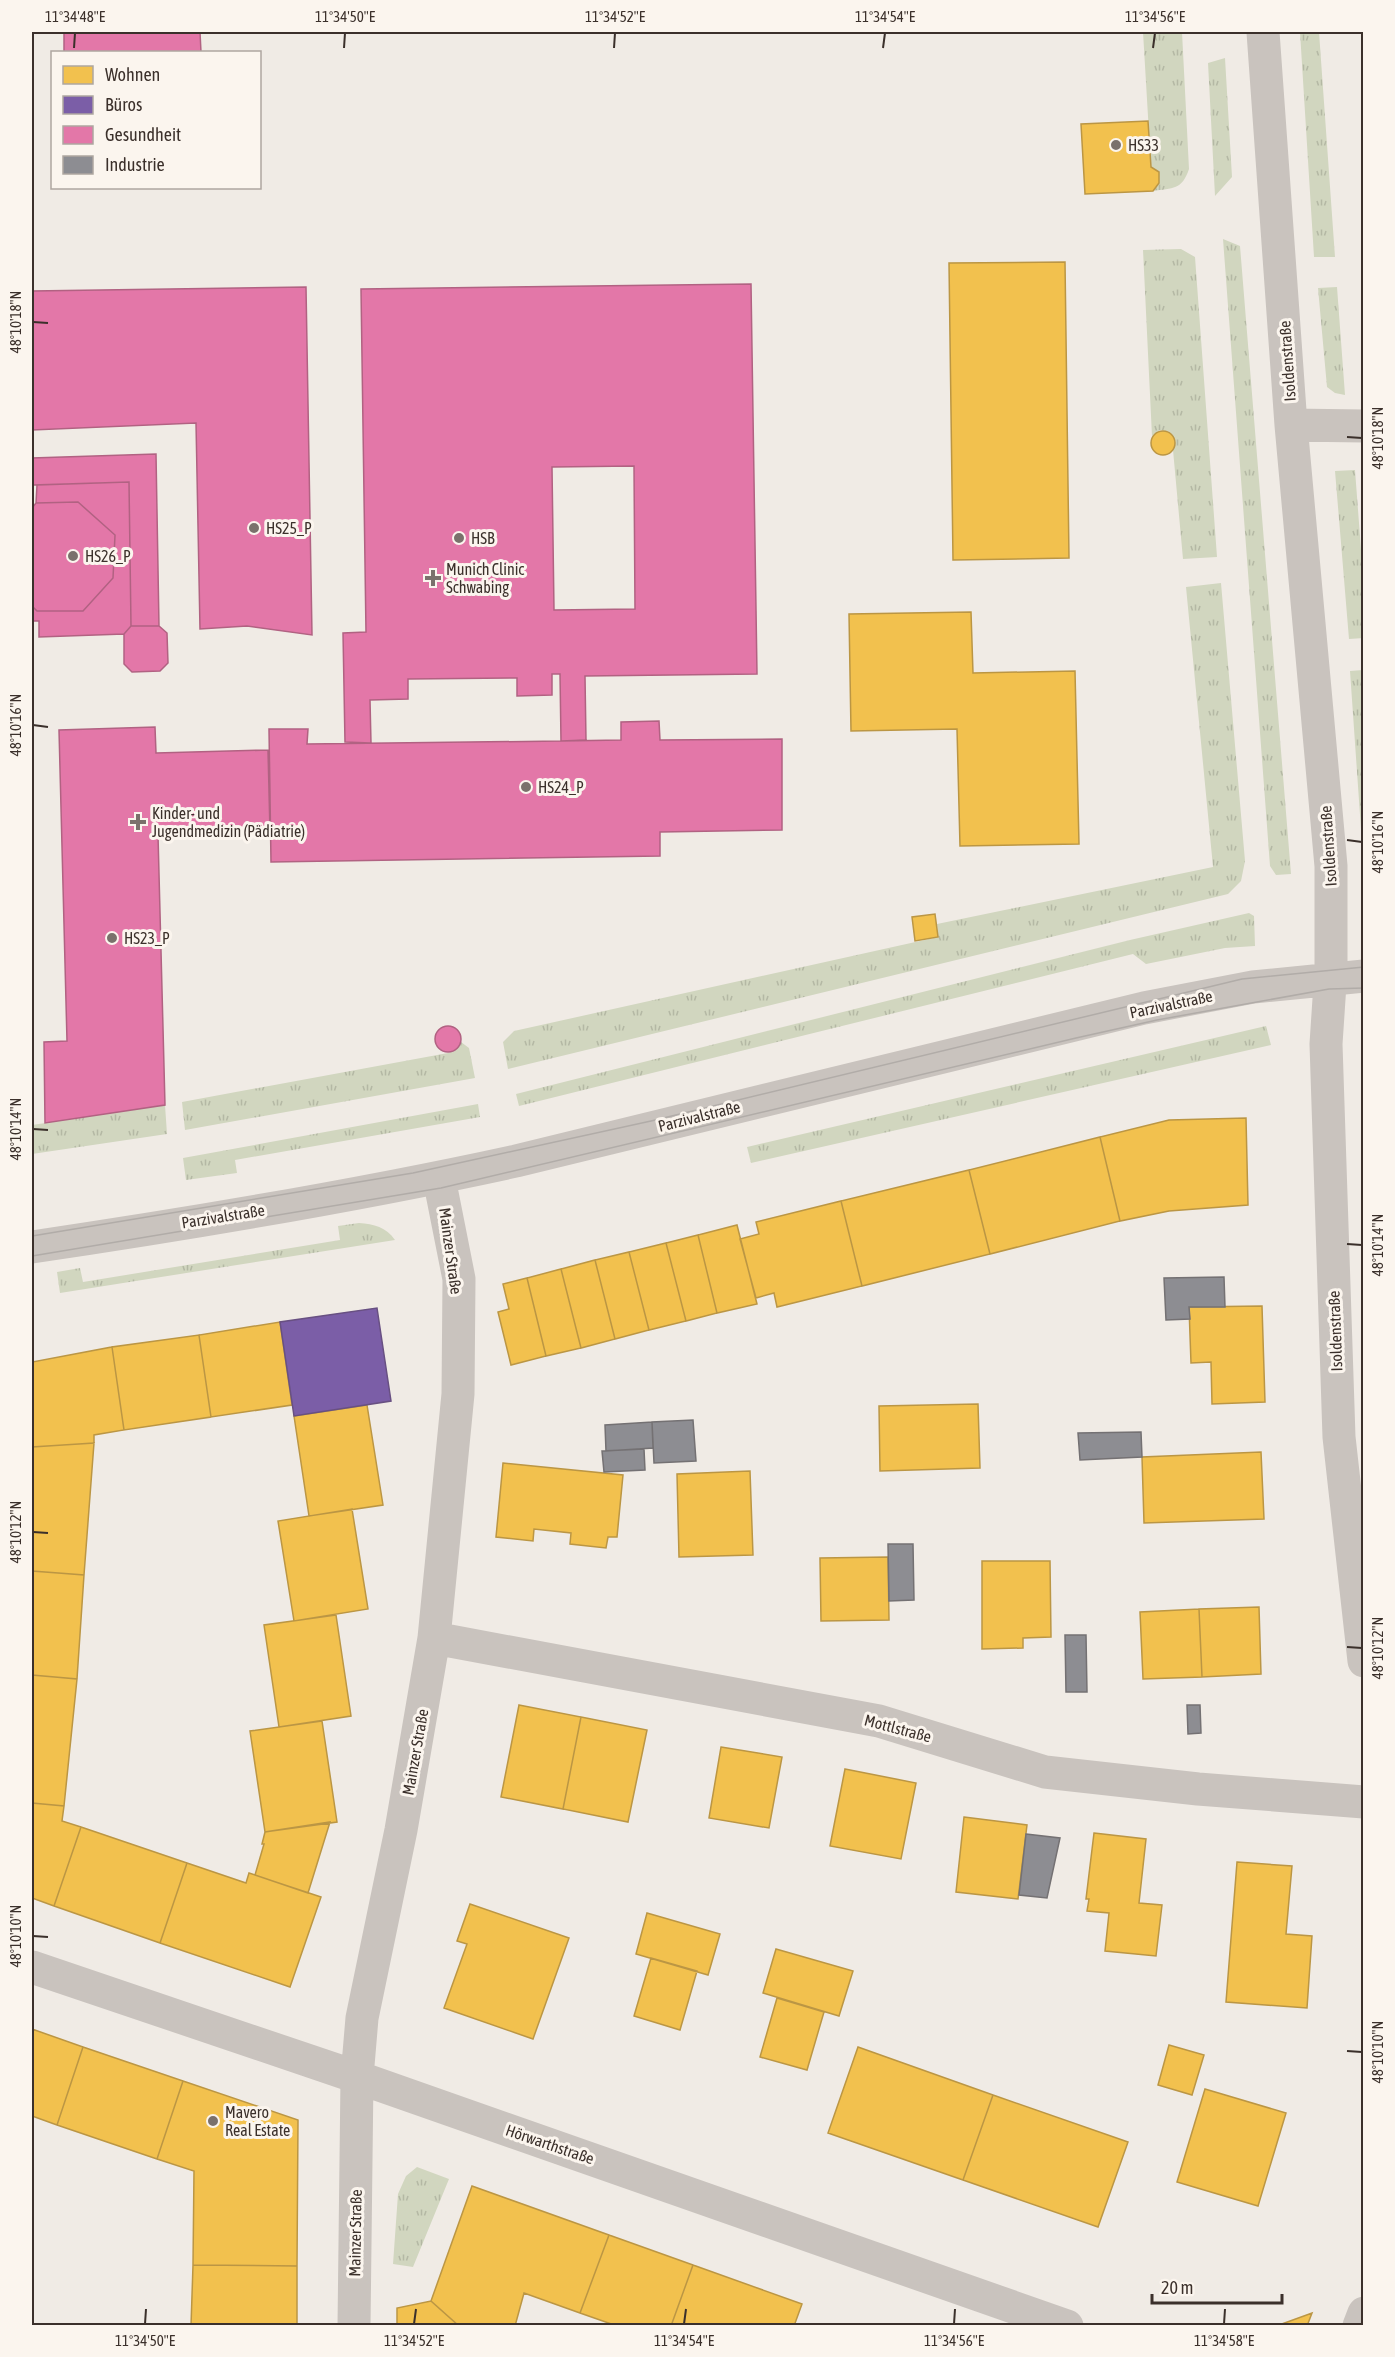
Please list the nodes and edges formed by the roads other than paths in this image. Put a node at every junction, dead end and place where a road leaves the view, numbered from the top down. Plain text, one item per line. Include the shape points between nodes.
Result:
1 (1263, 32) edge
2 (1291, 425) junction
3 (1364, 426) edge
4 (1364, 976) edge
5 (1330, 978) junction
6 (439, 1178) junction
7 (32, 1247) edge
8 (1351, 1440) edge
9 (434, 1638) junction
10 (1364, 1660) edge
11 (1364, 1802) edge
12 (32, 1967) edge
13 (357, 2077) junction
14 (1364, 2313) edge
15 (354, 2325) edge
16 (1067, 2325) edge
17 (1359, 2325) edge

1 - 2 street, Isoldenstraße
2 - 3 street
2 - 5 street, Isoldenstraße via 1331,866
4 - 5 street, Parzivalstraße
5 - 6 street, Parzivalstraße via 1253,987 1144,1008
5 - 8 street, Isoldenstraße via 1326,1044
6 - 7 street, Parzivalstraße
6 - 9 street, Mainzer Straße via 459,1279 459,1334 453,1450
8 - 10 street, Isoldenstraße
9 - 11 street, Mottlstraße via 879,1721 1045,1772 1198,1790
9 - 13 street, Mainzer Straße via 401,1830 362,2018
12 - 13 street, Hörwarthstraße
13 - 15 street, Mainzer Straße
13 - 16 street, Hörwarthstraße
14 - 17 street

